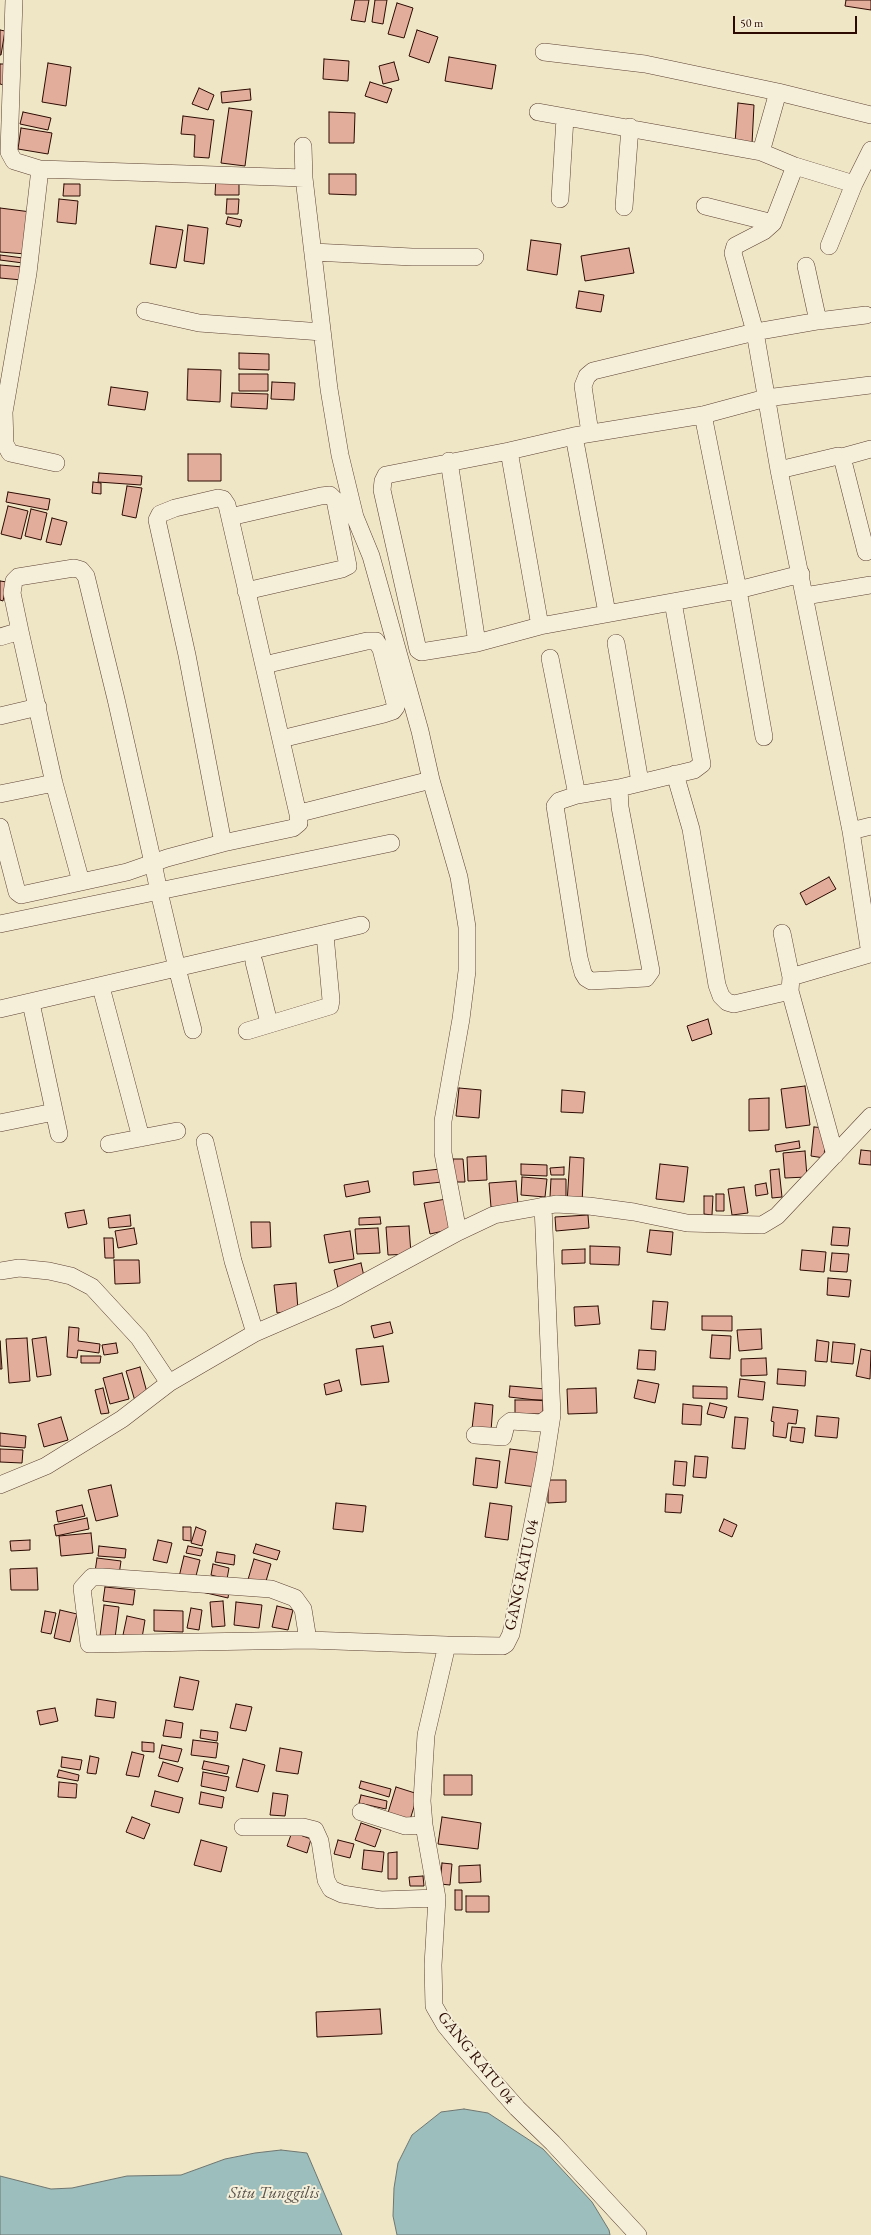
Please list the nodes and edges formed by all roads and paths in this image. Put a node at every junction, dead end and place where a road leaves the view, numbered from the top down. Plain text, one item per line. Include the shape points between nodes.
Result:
1 (14, 0) edge
2 (544, 52) dead end
3 (778, 92) junction
4 (538, 112) dead end
5 (4, 115) edge
6 (871, 116) edge
7 (565, 118) junction
8 (630, 127) junction
9 (303, 146) dead end
10 (871, 150) edge
11 (761, 152) junction
12 (795, 166) junction
13 (40, 169) junction
14 (304, 178) junction
15 (854, 184) junction
16 (560, 199) dead end
17 (705, 206) dead end
18 (624, 207) dead end
19 (772, 223) junction
20 (829, 246) dead end
21 (313, 252) junction
22 (475, 257) dead end
23 (806, 266) dead end
24 (145, 311) dead end
25 (866, 315) dead end
26 (818, 321) junction
27 (322, 332) junction
28 (755, 332) junction
29 (871, 386) edge
30 (766, 398) junction
31 (703, 415) junction
32 (582, 435) junction
33 (871, 449) edge
34 (509, 451) junction
35 (842, 457) junction
36 (449, 461) junction
37 (56, 463) dead end
38 (779, 470) junction
39 (230, 517) junction
40 (866, 552) dead end
41 (801, 574) junction
42 (871, 585) edge
43 (738, 590) junction
44 (246, 591) junction
45 (805, 596) junction
46 (673, 602) junction
47 (606, 613) junction
48 (540, 626) junction
49 (20, 631) junction
50 (0, 637) edge
51 (477, 643) junction
52 (616, 643) dead end
53 (550, 658) dead end
54 (264, 665) junction
55 (38, 707) junction
56 (0, 716) edge
57 (764, 737) dead end
58 (281, 739) junction
59 (675, 774) junction
60 (431, 780) junction
61 (640, 782) junction
62 (54, 783) junction
63 (619, 788) junction
64 (0, 794) edge
65 (577, 795) junction
66 (298, 814) junction
67 (871, 826) edge
68 (0, 827) edge
69 (851, 831) junction
70 (223, 843) junction
71 (390, 843) dead end
72 (153, 863) junction
73 (81, 882) junction
74 (159, 892) junction
75 (866, 893) edge
76 (0, 924) edge
77 (361, 925) dead end
78 (782, 933) dead end
79 (326, 935) junction
80 (871, 954) edge
81 (254, 962) dead end
82 (177, 968) junction
83 (790, 984) junction
84 (102, 987) junction
85 (31, 1003) junction
86 (0, 1009) edge
87 (269, 1023) junction
88 (193, 1030) dead end
89 (247, 1030) dead end
90 (54, 1112) junction
91 (871, 1116) edge
92 (0, 1123) edge
93 (177, 1131) dead end
94 (59, 1134) dead end
95 (141, 1138) junction
96 (205, 1142) dead end
97 (109, 1144) dead end
98 (835, 1155) junction
99 (543, 1206) junction
100 (458, 1232) junction
101 (0, 1272) edge
102 (255, 1333) junction
103 (169, 1383) junction
104 (552, 1415) junction
105 (475, 1435) dead end
106 (0, 1485) edge
107 (308, 1640) junction
108 (446, 1645) junction
109 (361, 1812) dead end
110 (424, 1825) junction
111 (243, 1827) dead end
112 (437, 1898) junction
113 (638, 2235) edge

1 - 5 street
2 - 3 street via 645,64
3 - 6 street
3 - 11 street
4 - 7 street
5 - 13 street via 9,152 14,161
7 - 8 street
7 - 16 street
8 - 11 street
8 - 18 street
9 - 14 street
10 - 15 street
11 - 12 street
12 - 15 street
12 - 19 street
13 - 14 street
13 - 37 street via 28,273 4,412 5,444 10,453
14 - 21 street
15 - 20 street
17 - 19 street
19 - 28 street via 764,231 735,246 733,253
21 - 22 street
21 - 27 street
23 - 26 street
24 - 27 street via 199,323
25 - 26 street
26 - 28 street
27 - 60 street via 333,421 355,517 371,556 387,610
28 - 30 street
28 - 32 street via 593,371 587,376 583,386
29 - 30 street
30 - 31 street
30 - 38 street
31 - 32 street
31 - 43 street
32 - 34 street
32 - 47 street
33 - 35 street
34 - 36 street
34 - 48 street
35 - 38 street
35 - 40 street
36 - 51 street
36 - 51 street via 386,475 382,490 418,650 428,652
38 - 41 street
39 - 44 street
39 - 44 street via 321,496 330,495 336,500 348,566
39 - 70 street via 228,505 223,499 218,498 175,508 160,514 157,520 187,654
41 - 43 street
41 - 45 street
42 - 45 street
43 - 46 street
43 - 57 street
44 - 54 street
45 - 69 street
46 - 47 street
46 - 59 street via 702,760 699,768
47 - 48 street
48 - 51 street
49 - 50 street
49 - 55 street
49 - 72 street via 12,593 14,581 18,577 74,568 81,570 86,576
52 - 61 street
53 - 65 street
54 - 58 street
54 - 58 street via 376,641 381,649 396,707 394,711 384,714
55 - 56 street
55 - 62 street
58 - 66 street
59 - 61 street
59 - 83 street via 691,829 721,996 734,1004
60 - 66 street
60 - 100 street via 459,877 468,927 466,978 443,1121 444,1153
61 - 63 street
62 - 64 street
62 - 73 street
63 - 65 street
63 - 65 street via 620,807 652,971 646,978 591,981 583,973 555,806 559,801
66 - 70 street via 299,823 292,828
67 - 69 street
68 - 73 street via 17,892 21,895
69 - 75 street
70 - 72 street
71 - 74 street
72 - 73 street
72 - 74 street
74 - 76 street
74 - 82 street
75 - 80 street
77 - 79 street
78 - 83 street
79 - 82 street
79 - 87 street via 330,1006 309,1014
80 - 83 street
81 - 87 street
82 - 84 street
82 - 88 street
83 - 98 street
84 - 85 street
84 - 95 street
85 - 86 street
85 - 90 street
87 - 89 street
90 - 92 street
90 - 94 street
91 - 98 street
93 - 95 street
95 - 97 street
96 - 102 street via 233,1261
98 - 99 street via 777,1216 762,1225 687,1223 589,1206
99 - 100 street via 494,1215
99 - 104 street, GANG RATU 04
100 - 102 street via 336,1298
101 - 103 street via 19,1268 49,1271 71,1276 92,1287 139,1338
102 - 103 street
103 - 106 street via 122,1419 46,1466
104 - 105 street via 541,1423 511,1420 506,1425 503,1437
104 - 108 street, GANG RATU 04 via 544,1467 508,1641 503,1646 496,1647
107 - 107 street via 89,1644 82,1588 92,1577 102,1577 271,1589 295,1598 303,1609
107 - 108 street
108 - 110 street, GANG RATU 04 via 426,1735 422,1802
109 - 110 street via 405,1826
110 - 112 street, GANG RATU 04
111 - 112 street via 303,1827 315,1830 320,1841 326,1880 331,1889 342,1894 381,1900
112 - 113 street, GANG RATU 04 via 433,1965 434,2006 445,2025 516,2108

